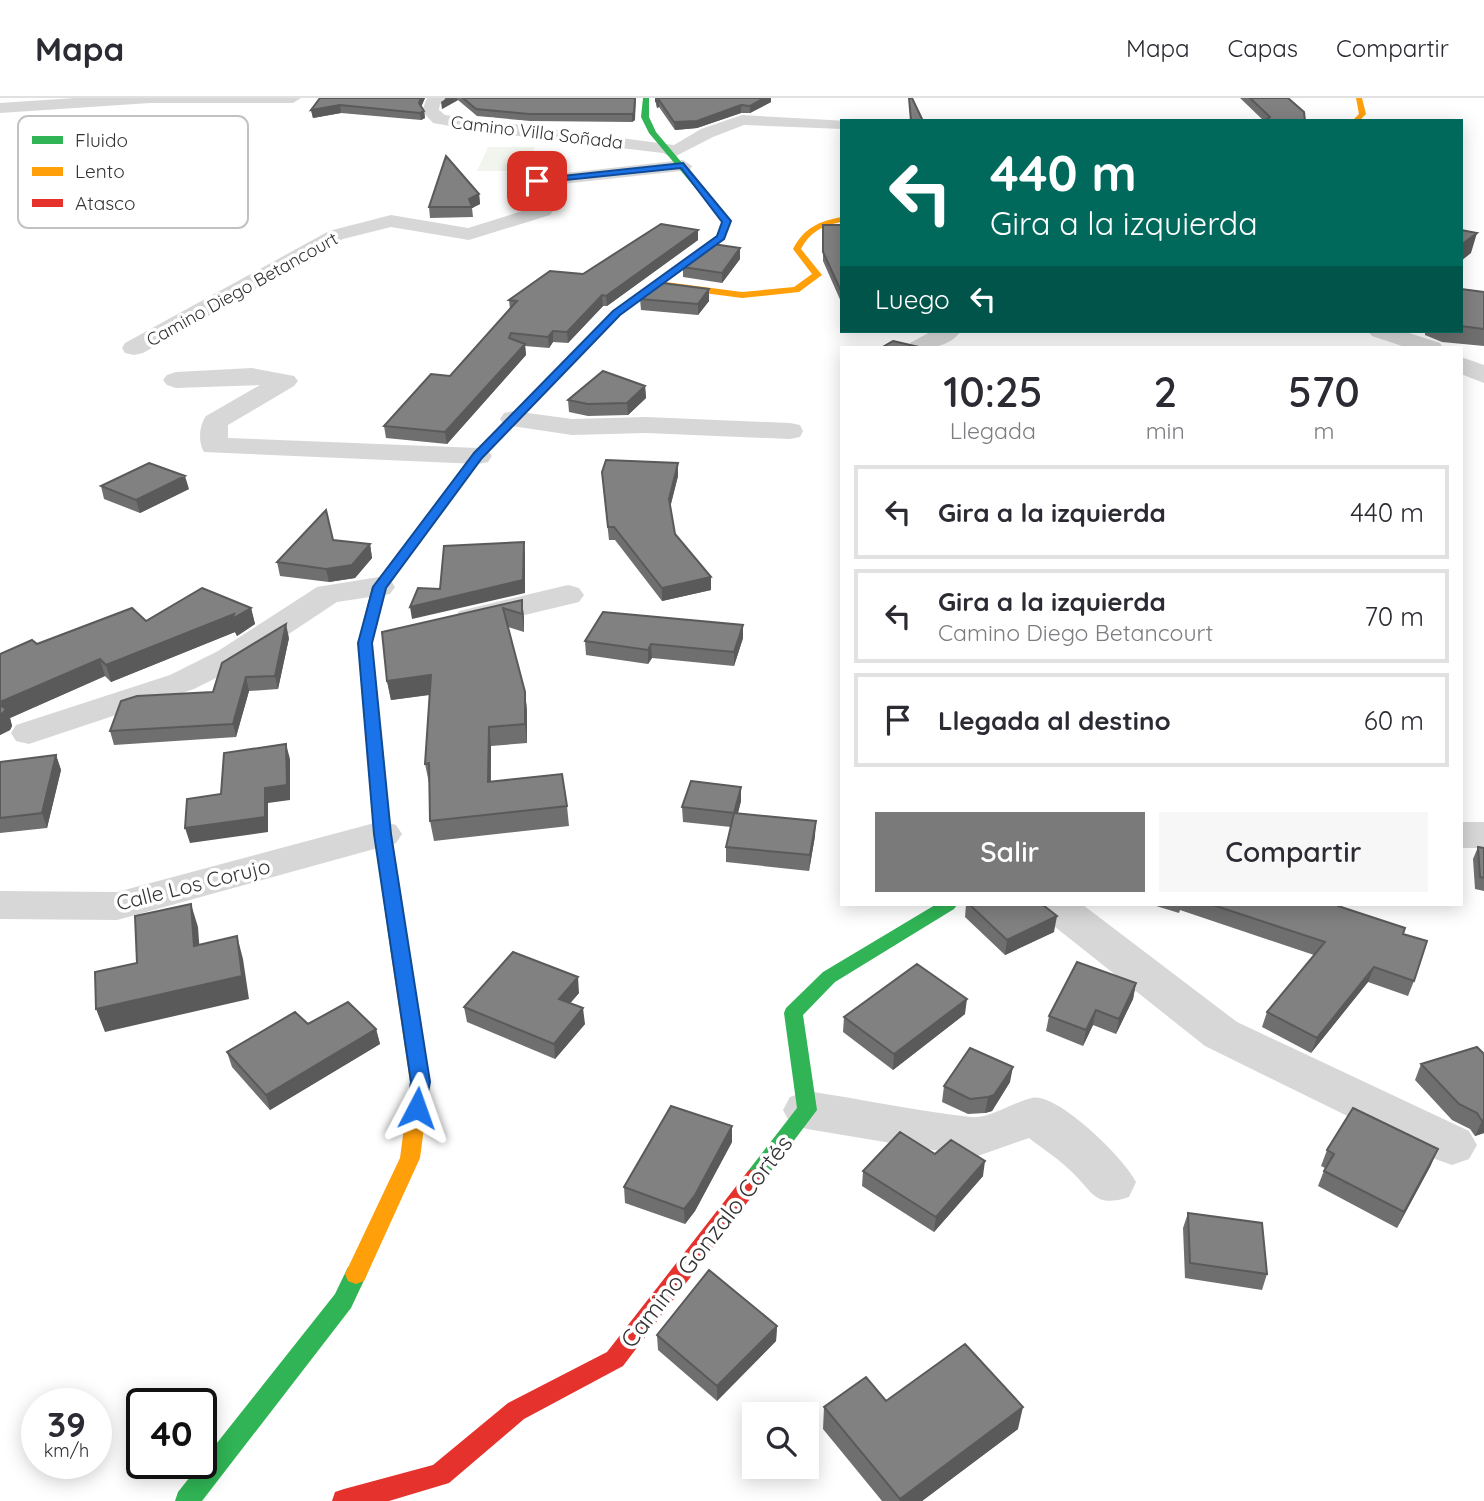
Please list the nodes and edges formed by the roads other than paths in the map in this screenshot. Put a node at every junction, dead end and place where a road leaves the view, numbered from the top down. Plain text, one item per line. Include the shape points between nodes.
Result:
1 (293, 98) edge
2 (442, 98) edge
3 (646, 98) edge
4 (1359, 98) edge
5 (0, 108) edge
6 (825, 110) dead end
7 (1357, 119) edge
8 (809, 121) junction
9 (840, 124) edge
10 (674, 156) junction
11 (840, 219) edge
12 (656, 284) junction
13 (945, 333) edge
14 (1386, 333) edge
15 (923, 346) edge
16 (1425, 346) edge
17 (134, 348) dead end
18 (1463, 365) edge
19 (1484, 375) edge
20 (176, 380) dead end
21 (513, 419) junction
22 (790, 431) dead end
23 (478, 456) junction
24 (379, 587) junction
25 (568, 595) dead end
26 (446, 624) edge
27 (29, 733) dead end
28 (382, 834) junction
29 (1463, 835) edge
30 (1484, 835) edge
31 (0, 905) edge
32 (946, 906) edge
33 (1056, 906) edge
34 (807, 1110) junction
35 (1452, 1145) dead end
36 (1111, 1182) dead end
37 (197, 1500) edge
38 (344, 1501) edge

1 - 5 street via 150,98
2 - 10 street, Camino Villa Soñada via 433,101 430,111 439,118
3 - 10 street via 646,117 653,133
4 - 7 street via 1363,114
6 - 8 street
8 - 9 street
8 - 10 street via 743,120 707,133
10 - 12 street via 727,221 720,237
10 - 17 street, Camino Diego Betancourt via 537,181 533,183 543,211 469,234 391,221 336,234
11 - 12 street via 822,222 802,235 797,249 817,275 796,290 742,295
12 - 21 street via 617,313
13 - 15 street
14 - 16 street
18 - 19 street
20 - 23 street via 252,376 285,381 215,422 214,446
21 - 22 street via 572,427
21 - 23 street
23 - 24 street
24 - 27 street via 328,594 230,658 182,682
24 - 28 street
25 - 26 street
28 - 31 street, Calle Los Corujo via 117,906
28 - 37 street via 420,1082 410,1158 343,1301
29 - 30 street
32 - 34 street via 829,977 793,1013
33 - 35 street via 1221,1034
34 - 36 street via 975,1137 1035,1116 1090,1158
34 - 38 street, Camino Gonzalo Cortés via 615,1359 516,1411 440,1475

